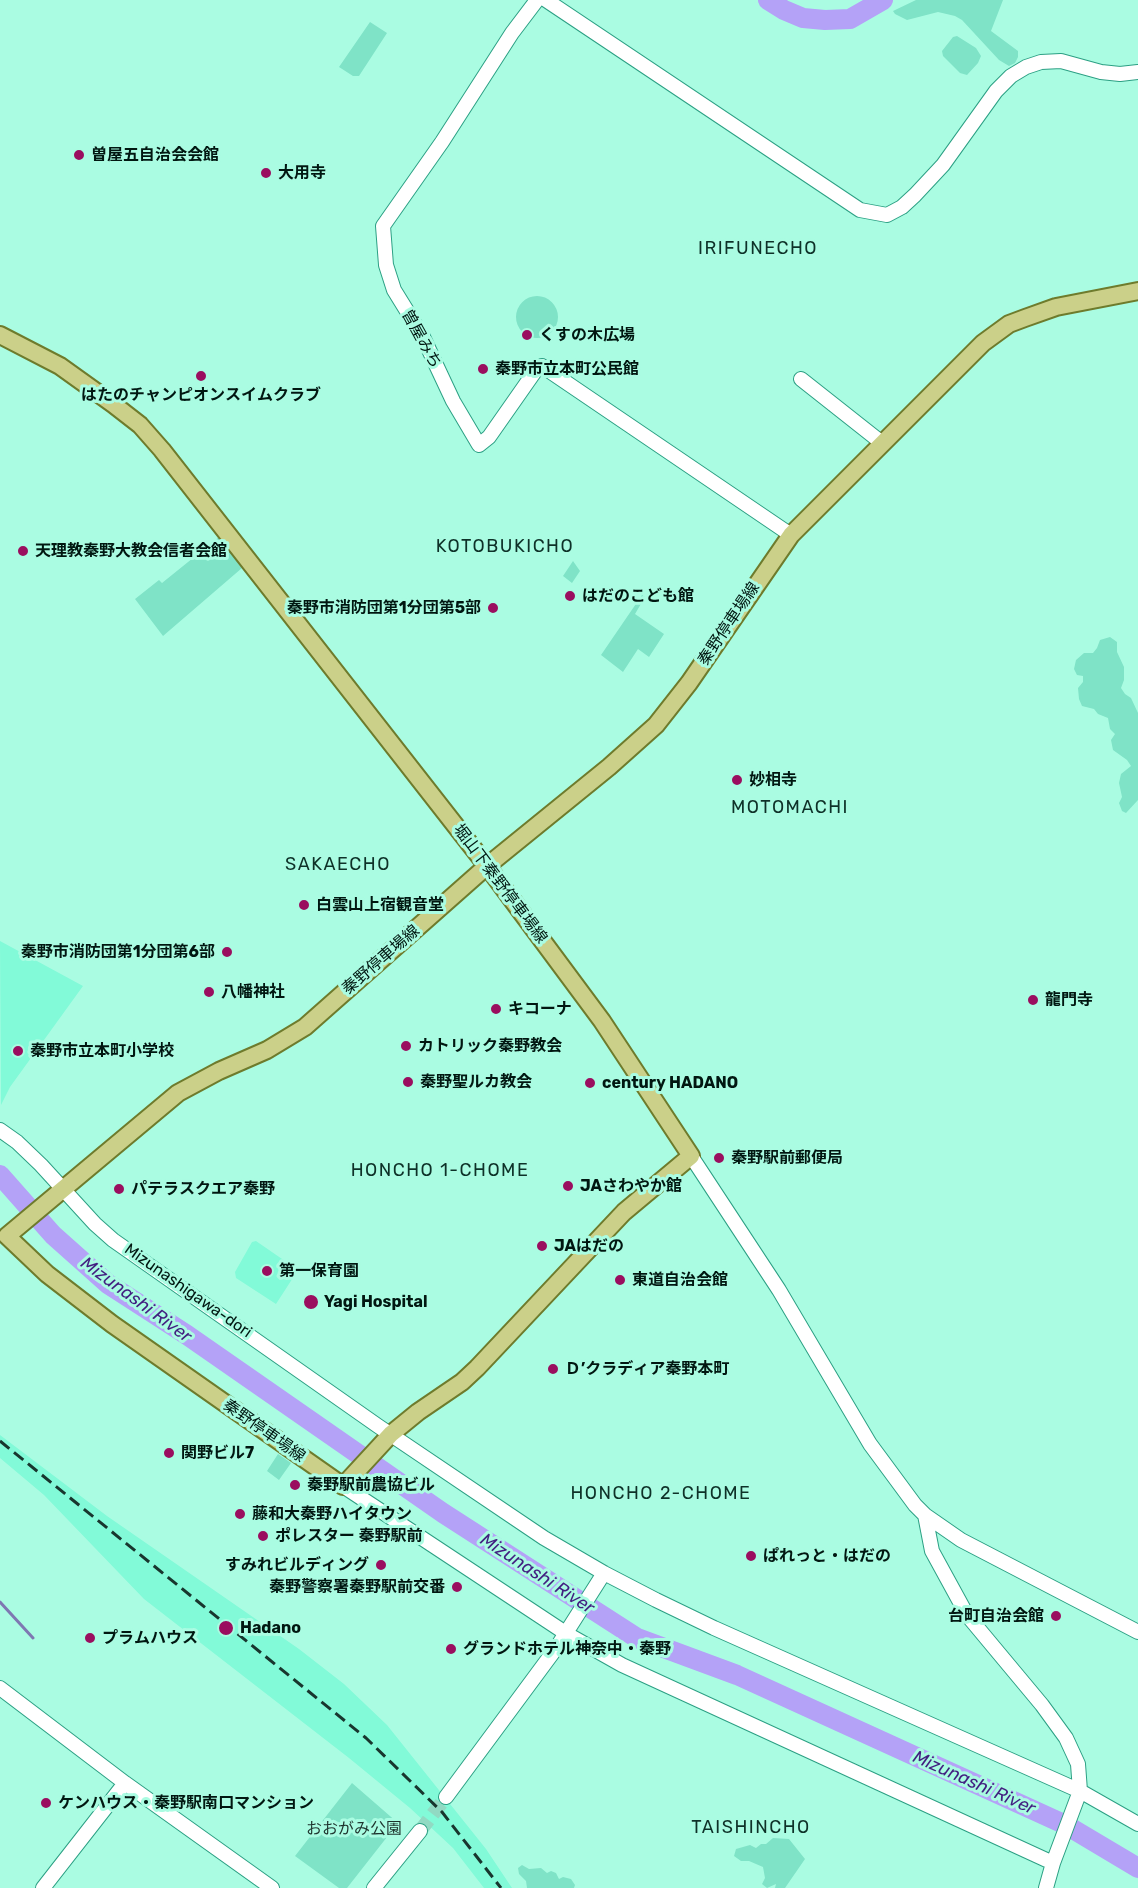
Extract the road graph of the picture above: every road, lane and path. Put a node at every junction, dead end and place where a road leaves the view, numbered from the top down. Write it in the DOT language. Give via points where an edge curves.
graph roads {
  1 [pos="537,0"];
  2 [pos="546,0"];
  3 [pos="1138,72"];
  4 [pos="1138,291"];
  5 [pos="0,335"];
  6 [pos="801,379"];
  7 [pos="882,443"];
  8 [pos="790,535"];
  9 [pos="487,866"];
  10 [pos="0,1130"];
  11 [pos="691,1156"];
  12 [pos="60,1192"];
  13 [pos="6,1236"];
  14 [pos="389,1437"];
  15 [pos="346,1483"];
  16 [pos="925,1515"];
  17 [pos="601,1577"];
  18 [pos="570,1629"];
  19 [pos="1138,1632"];
  20 [pos="0,1688"];
  21 [pos="125,1783"];
  22 [pos="1079,1793"];
  23 [pos="446,1797"];
  24 [pos="1138,1824"];
  25 [pos="420,1831"];
  26 [pos="1054,1861"];
  27 [pos="43,1888"];
  28 [pos="272,1888"];
  29 [pos="374,1888"];
  30 [pos="1046,1888"];
  1 -- 8 [label="street, 曽屋みち" via="383,226 386,265 394,290 479,446 538,367 543,366"];
  2 -- 3 [label="street" via="860,210 887,215 915,195 943,165 996,91 1026,67 1061,62 1101,72"];
  4 -- 7 [label="main road, 秦野停車場線" via="1056,307 1009,324 983,343"];
  5 -- 9 [label="main road, 堀山下秦野停車場線" via="60,366 141,425"];
  6 -- 7 [label="street"];
  7 -- 8 [label="main road, 秦野停車場線"];
  8 -- 9 [label="main road, 秦野停車場線" via="656,725"];
  9 -- 11 [label="main road, 堀山下秦野停車場線" via="602,1021"];
  9 -- 12 [label="main road, 秦野停車場線" via="305,1027 178,1093"];
  10 -- 12 [label="street, Mizunashigawa-dori" via="41,1165"];
  11 -- 14 [label="main road" via="624,1212 462,1382"];
  11 -- 16 [label="street" via="779,1290 870,1444"];
  12 -- 13 [label="main road, 秦野停車場線"];
  12 -- 14 [label="street, Mizunashigawa-dori" via="113,1240"];
  13 -- 15 [label="main road, 秦野停車場線" via="47,1274 112,1324"];
  14 -- 15 [label="main road"];
  14 -- 17 [label="street, Mizunashigawa-dori"];
  15 -- 18 [label="street"];
  16 -- 19 [label="street" via="961,1540"];
  16 -- 22 [label="street" via="932,1551 967,1615 1066,1738 1078,1764"];
  17 -- 18 [label="street"];
  17 -- 22 [label="street, Mizunashigawa-dori"];
  18 -- 23 [label="street"];
  18 -- 26 [label="street" via="650,1679"];
  20 -- 21 [label="street"];
  21 -- 27 [label="street"];
  21 -- 28 [label="street"];
  22 -- 24 [label="street, Mizunashigawa-dori"];
  22 -- 26 [label="street"];
  25 -- 29 [label="street"];
  26 -- 30 [label="street"];
}
